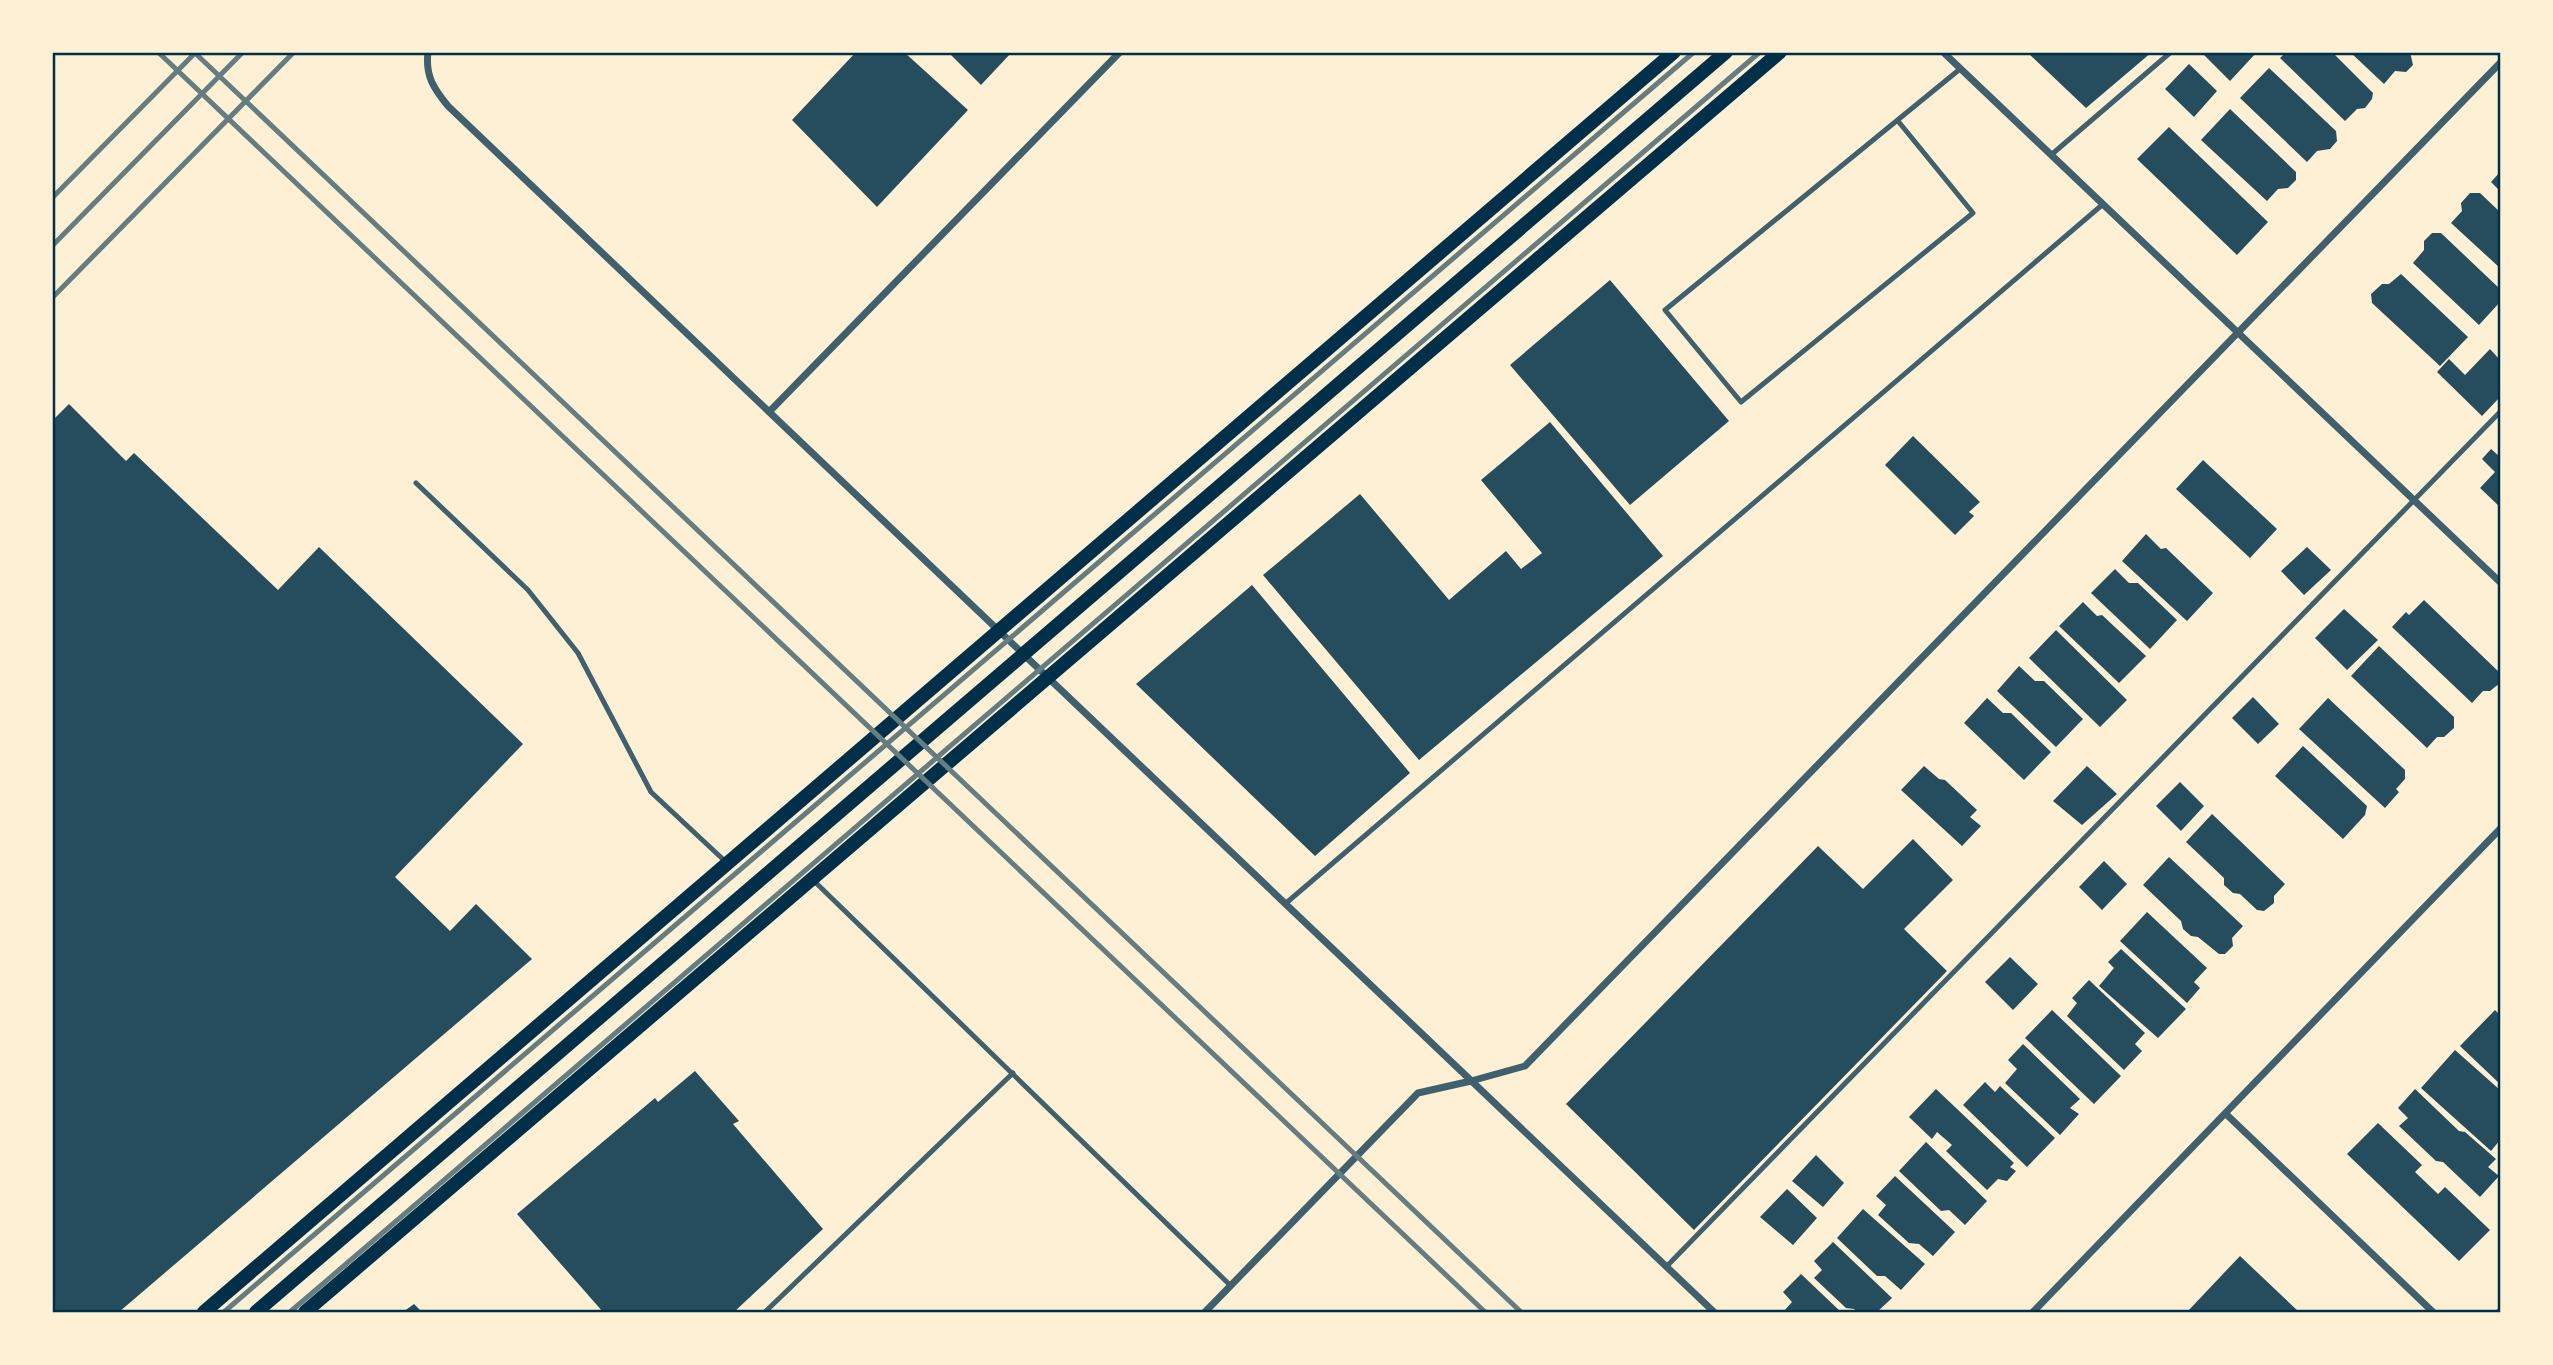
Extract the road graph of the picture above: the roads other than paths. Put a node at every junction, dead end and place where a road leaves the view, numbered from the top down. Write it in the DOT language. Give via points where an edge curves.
graph roads {
  1 [pos="428,52"];
  2 [pos="1120,52"];
  3 [pos="1674,52"];
  4 [pos="1726,52"];
  5 [pos="1780,52"];
  6 [pos="1943,52"];
  7 [pos="2171,52"];
  8 [pos="2501,63"];
  9 [pos="1960,69"];
  10 [pos="1898,121"];
  11 [pos="2051,155"];
  12 [pos="2102,205"];
  13 [pos="2238,333"];
  14 [pos="770,411"];
  15 [pos="2501,412"];
  16 [pos="416,484"];
  17 [pos="2415,501"];
  18 [pos="2501,582"];
  19 [pos="999,629"];
  20 [pos="1024,654"];
  21 [pos="1048,678"];
  22 [pos="2501,830"];
  23 [pos="727,863"];
  24 [pos="811,879"];
  25 [pos="1285,904"];
  26 [pos="1013,1073"];
  27 [pos="1471,1082"];
  28 [pos="2225,1114"];
  29 [pos="1667,1267"];
  30 [pos="1231,1286"];
  31 [pos="204,1312"];
  32 [pos="256,1312"];
  33 [pos="305,1312"];
  34 [pos="765,1312"];
  35 [pos="1205,1312"];
  36 [pos="1714,1312"];
  37 [pos="2033,1312"];
  38 [pos="2433,1312"];
  1 -- 14 [label="street" via="426,66 432,86 448,106"];
  2 -- 14 [label="street"];
  3 -- 19 [label="main road"];
  4 -- 20 [label="main road"];
  5 -- 21 [label="main road"];
  6 -- 9 [label="street"];
  7 -- 11 [label="lane"];
  8 -- 13 [label="street"];
  9 -- 10 [label="lane"];
  9 -- 11 [label="street"];
  10 -- 10 [label="lane" via="1665,310 1741,402 1973,213"];
  11 -- 12 [label="street"];
  12 -- 13 [label="street"];
  12 -- 25 [label="lane"];
  13 -- 17 [label="street"];
  13 -- 27 [label="street" via="1525,1066"];
  14 -- 19 [label="street"];
  15 -- 17 [label="lane"];
  16 -- 23 [label="lane" via="528,590 578,653 651,792"];
  17 -- 18 [label="street"];
  17 -- 29 [label="lane"];
  19 -- 20 [label="street"];
  19 -- 23 [label="main road"];
  20 -- 21 [label="street"];
  20 -- 32 [label="main road"];
  21 -- 24 [label="main road"];
  21 -- 25 [label="street"];
  22 -- 28 [label="street"];
  23 -- 31 [label="main road"];
  24 -- 26 [label="lane"];
  24 -- 33 [label="main road"];
  25 -- 27 [label="street"];
  26 -- 30 [label="lane"];
  26 -- 34 [label="lane"];
  27 -- 29 [label="street"];
  27 -- 30 [label="street" via="1418,1093"];
  28 -- 37 [label="street"];
  28 -- 38 [label="street"];
  29 -- 36 [label="street"];
  30 -- 35 [label="street"];
}
